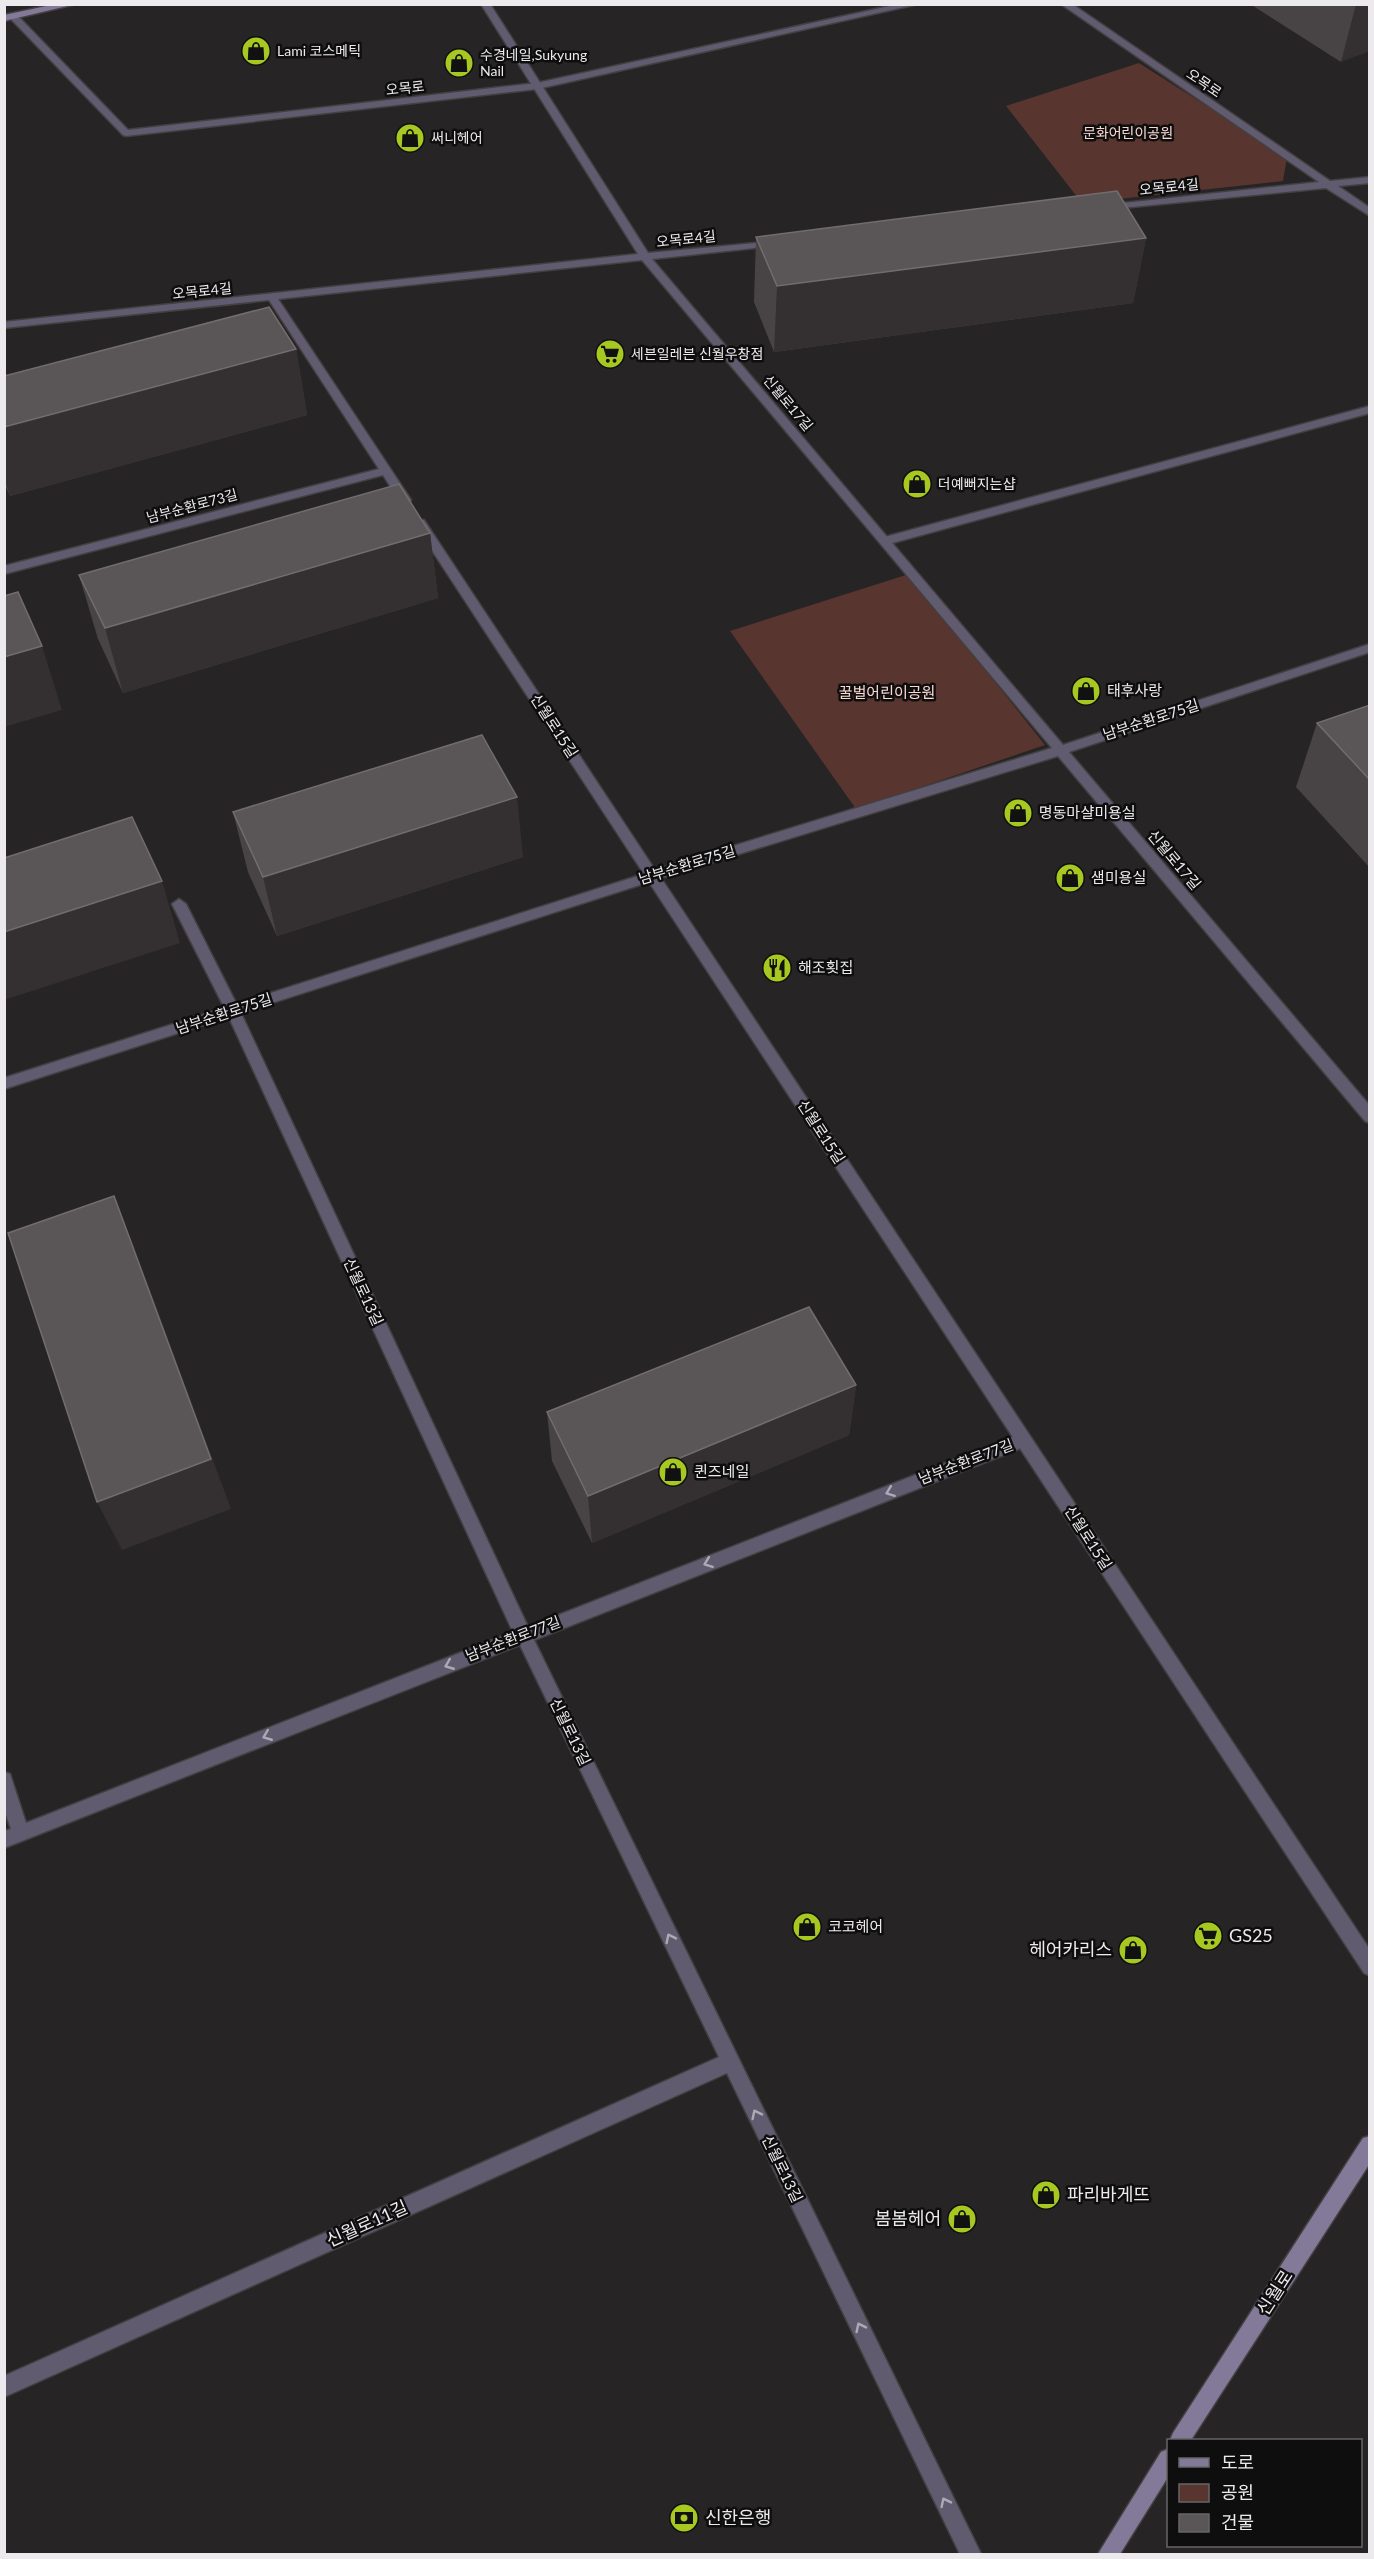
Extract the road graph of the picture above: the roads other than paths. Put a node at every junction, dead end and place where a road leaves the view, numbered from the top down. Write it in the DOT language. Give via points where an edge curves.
graph roads {
  1 [pos="72,4"];
  2 [pos="485,4"];
  3 [pos="914,4"];
  4 [pos="1065,4"];
  5 [pos="9,17"];
  6 [pos="537,86"];
  7 [pos="1370,180"];
  8 [pos="1327,184"];
  9 [pos="1092,209"];
  10 [pos="1370,213"];
  11 [pos="786,242"];
  12 [pos="645,257"];
  13 [pos="272,297"];
  14 [pos="4,325"];
  15 [pos="1370,409"];
  16 [pos="386,471"];
  17 [pos="885,542"];
  18 [pos="4,570"];
  19 [pos="1370,648"];
  20 [pos="1060,750"];
  21 [pos="652,876"];
  22 [pos="179,904"];
  23 [pos="233,1011"];
  24 [pos="4,1084"];
  25 [pos="1370,1117"];
  26 [pos="1023,1440"];
  27 [pos="523,1635"];
  28 [pos="4,1780"];
  29 [pos="21,1833"];
  30 [pos="4,1840"];
  31 [pos="1370,1967"];
  32 [pos="730,2062"];
  33 [pos="1370,2145"];
  34 [pos="4,2387"];
  35 [pos="1181,2439"];
  36 [pos="1167,2461"];
  37 [pos="971,2554"];
  38 [pos="1108,2554"];
  1 -- 5 [label="main road, 오목로"];
  2 -- 6 [label="street, 신월로17길"];
  3 -- 6 [label="street, 오목로"];
  4 -- 8 [label="street, 오목로"];
  5 -- 6 [label="street, 오목로" via="126,133"];
  6 -- 12 [label="street, 신월로17길"];
  7 -- 8 [label="street, 오목로4길"];
  8 -- 9 [label="street, 오목로4길"];
  8 -- 10 [label="street, 오목로"];
  11 -- 12 [label="street, 오목로4길"];
  12 -- 13 [label="street, 오목로4길"];
  12 -- 17 [label="street, 신월로17길"];
  13 -- 14 [label="street, 오목로4길"];
  13 -- 16 [label="street, 신월로15길"];
  15 -- 17 [label="street"];
  16 -- 18 [label="street, 남부순환로73길"];
  16 -- 21 [label="street, 신월로15길"];
  17 -- 20 [label="street, 신월로17길"];
  19 -- 20 [label="street, 남부순환로75길"];
  20 -- 21 [label="street, 남부순환로75길"];
  20 -- 25 [label="street, 신월로17길"];
  21 -- 23 [label="street, 남부순환로75길"];
  21 -- 26 [label="street, 신월로15길"];
  22 -- 23 [label="street, 신월로13길"];
  23 -- 24 [label="street, 남부순환로75길"];
  23 -- 27 [label="street, 신월로13길"];
  26 -- 27 [label="street, 남부순환로77길, one-way"];
  26 -- 31 [label="street, 신월로15길"];
  27 -- 29 [label="street, 남부순환로77길, one-way"];
  32 -- 27 [label="street, 신월로13길, one-way"];
  28 -- 29 [label="street"];
  29 -- 30 [label="street, 남부순환로77길"];
  32 -- 34 [label="street, 신월로11길"];
  37 -- 32 [label="street, 신월로13길, one-way"];
  33 -- 35 [label="main road, 신월로"];
  36 -- 38 [label="main road"];
}
